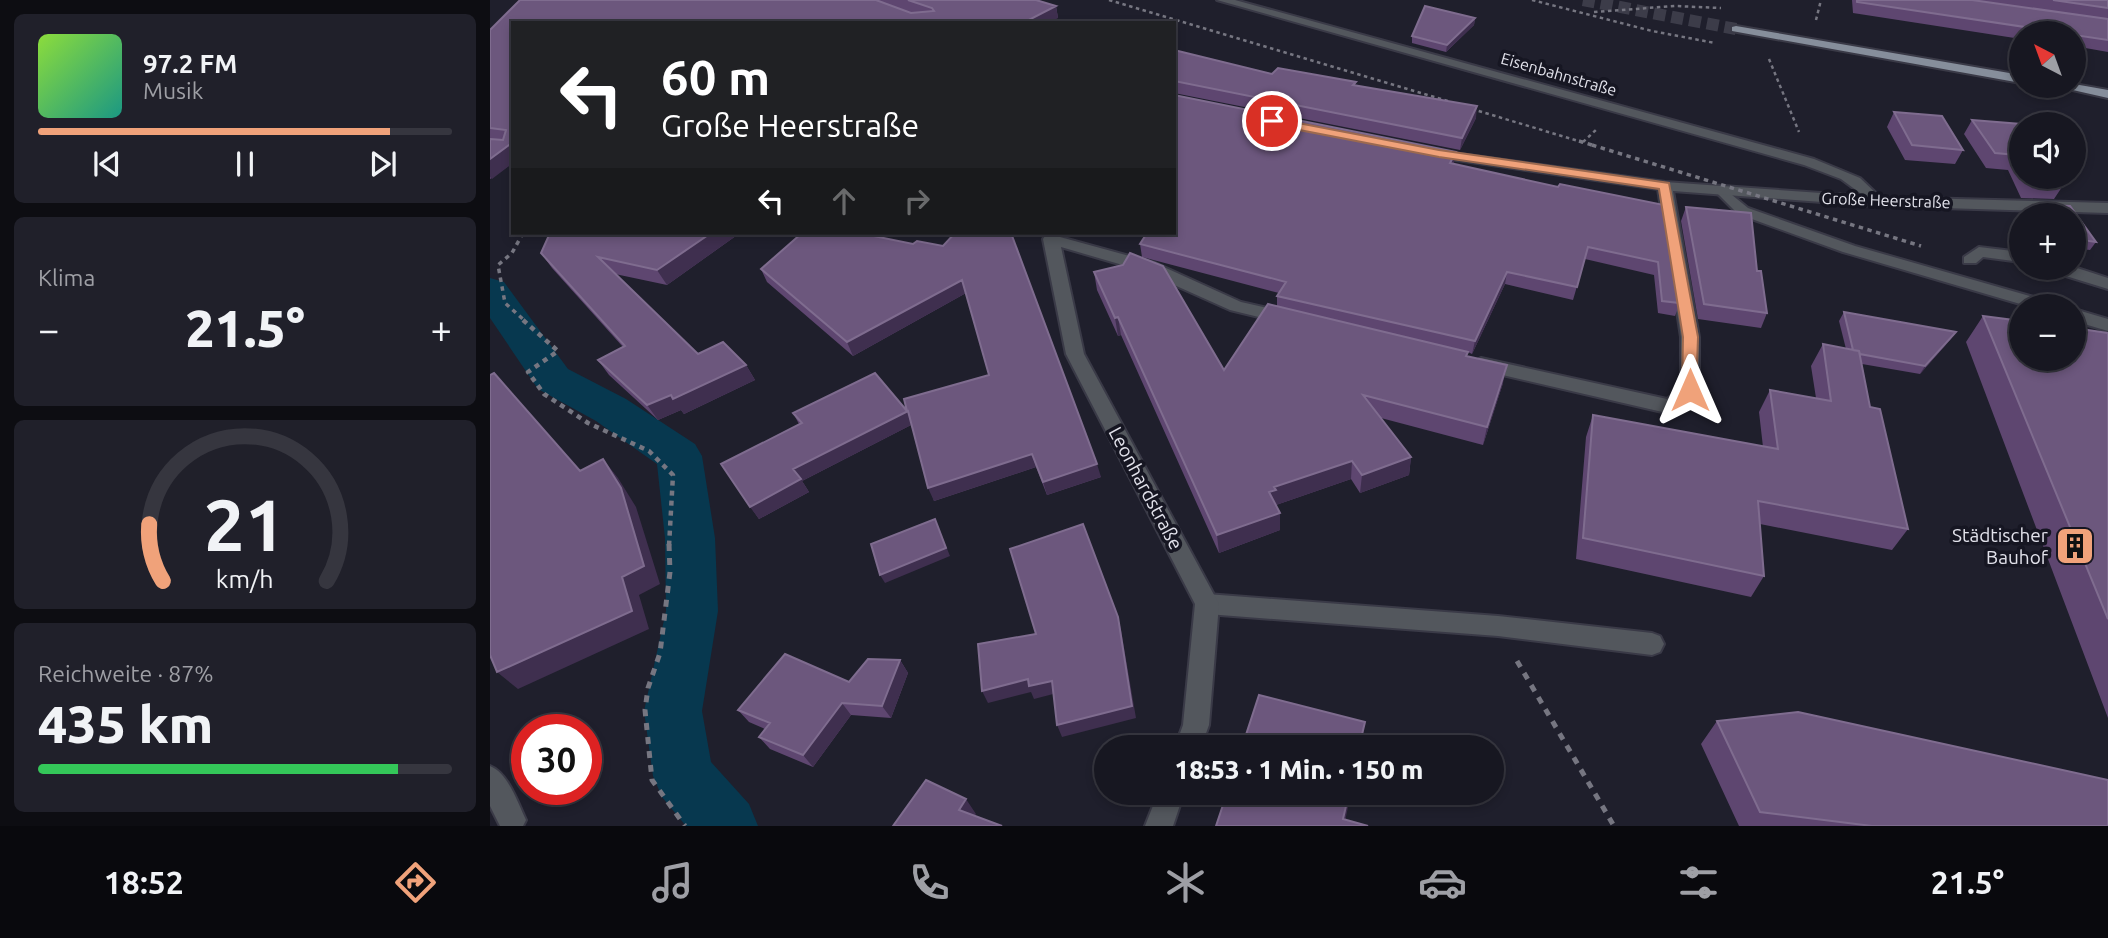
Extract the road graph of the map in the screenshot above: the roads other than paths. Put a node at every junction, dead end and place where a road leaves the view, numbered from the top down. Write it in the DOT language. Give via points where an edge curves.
graph roads {
  1 [pos="1223,0"];
  2 [pos="1736,29"];
  3 [pos="2009,77"];
  4 [pos="2086,90"];
  5 [pos="2108,94"];
  6 [pos="1417,149"];
  7 [pos="1665,186"];
  8 [pos="1721,190"];
  9 [pos="1876,201"];
  10 [pos="2108,208"];
  11 [pos="1053,236"];
  12 [pos="2009,256"];
  13 [pos="1970,260"];
  14 [pos="2086,277"];
  15 [pos="2108,284"];
  16 [pos="2009,296"];
  17 [pos="2086,319"];
  18 [pos="1303,322"];
  19 [pos="2108,325"];
  20 [pos="1464,360"];
  21 [pos="1207,604"];
  22 [pos="1652,644"];
  23 [pos="1192,735"];
  24 [pos="490,779"];
  25 [pos="1167,805"];
  26 [pos="512,820"];
  27 [pos="1159,826"];
  1 -- 9 [label="street, Eisenbahnstraße" via="1809,162 1851,179"];
  2 -- 3 [label="main road"];
  4 -- 5 [label="main road"];
  6 -- 7 [label="street, Große Heerstraße"];
  7 -- 8 [label="street, Große Heerstraße"];
  7 -- 20 [label="street" via="1690,337 1690,390 1671,407"];
  8 -- 9 [label="street, Große Heerstraße"];
  8 -- 16 [label="street" via="1743,211 1778,224"];
  9 -- 10 [label="street, Große Heerstraße"];
  11 -- 18 [label="street" via="1149,267 1236,306"];
  11 -- 21 [label="street, Leonhardstraße" via="1075,354"];
  12 -- 13 [label="street" via="1979,253"];
  14 -- 15 [label="street"];
  17 -- 19 [label="street"];
  21 -- 22 [label="street" via="1497,626"];
  21 -- 23 [label="street"];
  24 -- 26 [label="street"];
  25 -- 27 [label="street"];
}
